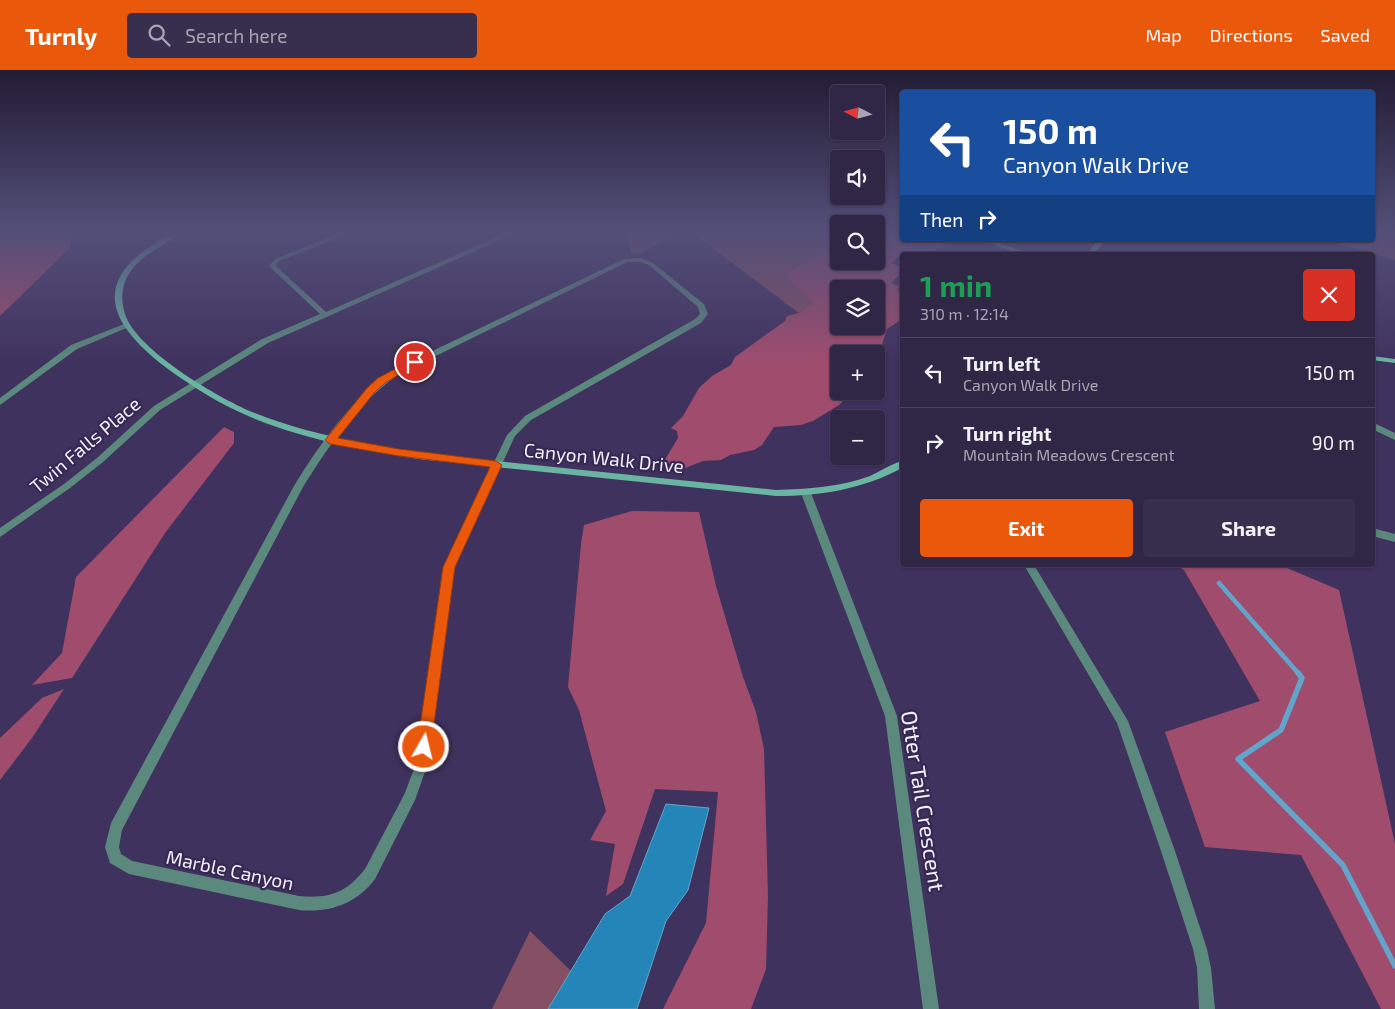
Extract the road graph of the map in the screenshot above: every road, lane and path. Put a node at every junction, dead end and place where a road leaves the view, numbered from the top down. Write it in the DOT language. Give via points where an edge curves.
graph roads {
  1 [pos="125,276"];
  2 [pos="283,276"];
  3 [pos="415,276"];
  4 [pos="593,276"];
  5 [pos="664,276"];
  6 [pos="325,315"];
  7 [pos="126,326"];
  8 [pos="1375,358"];
  9 [pos="1395,361"];
  10 [pos="193,384"];
  11 [pos="0,402"];
  12 [pos="1375,427"];
  13 [pos="1395,437"];
  14 [pos="330,440"];
  15 [pos="496,465"];
  16 [pos="900,465"];
  17 [pos="806,493"];
  18 [pos="0,533"];
  19 [pos="1375,533"];
  20 [pos="1395,538"];
  21 [pos="1029,567"];
  22 [pos="931,1009"];
  23 [pos="1207,1009"];
  1 -- 7 [label="street, Canyon Walk Drive" via="117,299"];
  2 -- 6 [label="street"];
  3 -- 6 [label="street, Twin Falls Place"];
  4 -- 14 [label="street, Marble Canyon" via="382,380 370,390"];
  5 -- 15 [label="street, Marble Canyon" via="704,310 698,321 521,423"];
  6 -- 10 [label="street, Twin Falls Place" via="265,341"];
  7 -- 10 [label="street, Canyon Walk Drive" via="165,364"];
  7 -- 11 [label="street" via="74,347"];
  8 -- 9 [label="street"];
  10 -- 14 [label="street, Canyon Walk Drive" via="267,419"];
  10 -- 18 [label="street, Twin Falls Place" via="150,413 67,486"];
  12 -- 13 [label="street"];
  14 -- 15 [label="street, Canyon Walk Drive" via="399,453"];
  14 -- 15 [label="street, Marble Canyon" via="299,486 116,828 113,854 120,862 316,905 346,898 361,888 416,783 449,567"];
  15 -- 17 [label="street, Canyon Walk Drive" via="758,492"];
  16 -- 17 [label="street, Canyon Walk Drive" via="844,488"];
  17 -- 22 [label="street, Otter Tail Crescent" via="891,716"];
  19 -- 20 [label="street"];
  21 -- 23 [label="street" via="1122,721 1200,949"];
}
